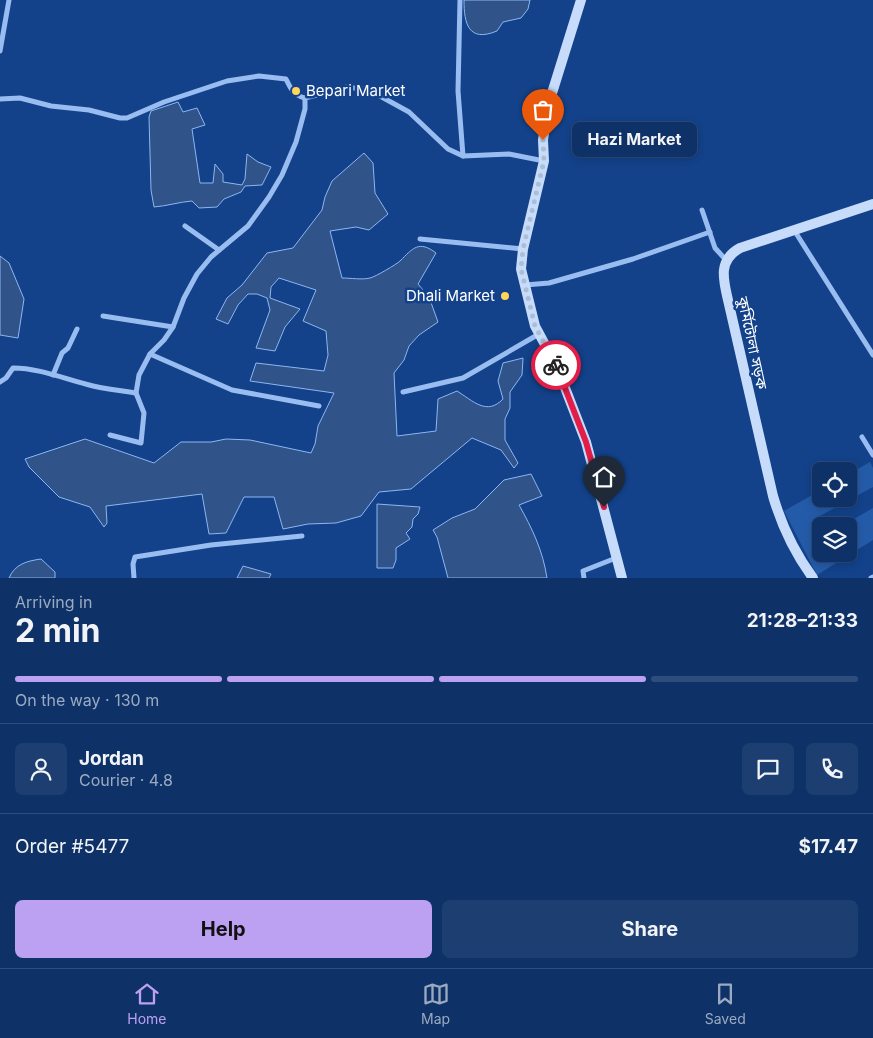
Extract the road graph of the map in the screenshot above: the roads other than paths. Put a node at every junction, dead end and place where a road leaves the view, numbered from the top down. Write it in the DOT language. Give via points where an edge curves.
graph roads {
  1 [pos="9,0"];
  2 [pos="460,0"];
  3 [pos="581,0"];
  4 [pos="0,51"];
  5 [pos="305,98"];
  6 [pos="0,99"];
  7 [pos="463,156"];
  8 [pos="544,161"];
  9 [pos="873,204"];
  10 [pos="702,210"];
  11 [pos="185,226"];
  12 [pos="794,230"];
  13 [pos="710,232"];
  14 [pos="420,239"];
  15 [pos="523,249"];
  16 [pos="219,250"];
  17 [pos="726,260"];
  18 [pos="525,285"];
  19 [pos="103,316"];
  20 [pos="173,327"];
  21 [pos="77,329"];
  22 [pos="539,334"];
  23 [pos="150,354"];
  24 [pos="873,355"];
  25 [pos="52,375"];
  26 [pos="0,382"];
  27 [pos="403,392"];
  28 [pos="136,394"];
  29 [pos="319,406"];
  30 [pos="110,435"];
  31 [pos="862,437"];
  32 [pos="873,455"];
  33 [pos="302,536"];
  34 [pos="617,558"];
  35 [pos="134,578"];
  36 [pos="584,578"];
  37 [pos="622,578"];
  38 [pos="813,578"];
  1 -- 4 [label="street"];
  2 -- 7 [label="street" via="458,91"];
  3 -- 8 [label="street" via="548,106 543,140"];
  5 -- 6 [label="street" via="296,96 286,79 259,76 219,84 127,118 20,98"];
  5 -- 7 [label="street" via="347,87 369,90 409,112 448,149"];
  5 -- 16 [label="street" via="296,142 269,198 248,226"];
  7 -- 8 [label="street" via="509,154"];
  8 -- 15 [label="street"];
  9 -- 12 [label="street"];
  10 -- 13 [label="street"];
  11 -- 16 [label="street"];
  12 -- 17 [label="street" via="740,248"];
  12 -- 24 [label="street"];
  13 -- 17 [label="street" via="715,248"];
  13 -- 18 [label="street" via="634,259 549,283"];
  14 -- 15 [label="street"];
  15 -- 18 [label="street" via="521,269"];
  16 -- 20 [label="street" via="197,274"];
  17 -- 38 [label="street, কুর্মিটোলা সড়ক" via="724,284 772,496 790,544"];
  18 -- 22 [label="street"];
  19 -- 20 [label="street"];
  20 -- 23 [label="street"];
  21 -- 25 [label="street"];
  22 -- 27 [label="street" via="463,378"];
  22 -- 34 [label="street" via="557,367 586,442"];
  23 -- 28 [label="street" via="139,375"];
  23 -- 29 [label="street" via="232,390"];
  25 -- 26 [label="street" via="13,368"];
  25 -- 28 [label="street"];
  28 -- 30 [label="street" via="144,413 141,443"];
  31 -- 32 [label="street"];
  33 -- 35 [label="street" via="135,557"];
  34 -- 36 [label="street" via="583,571"];
  34 -- 37 [label="street"];
}
